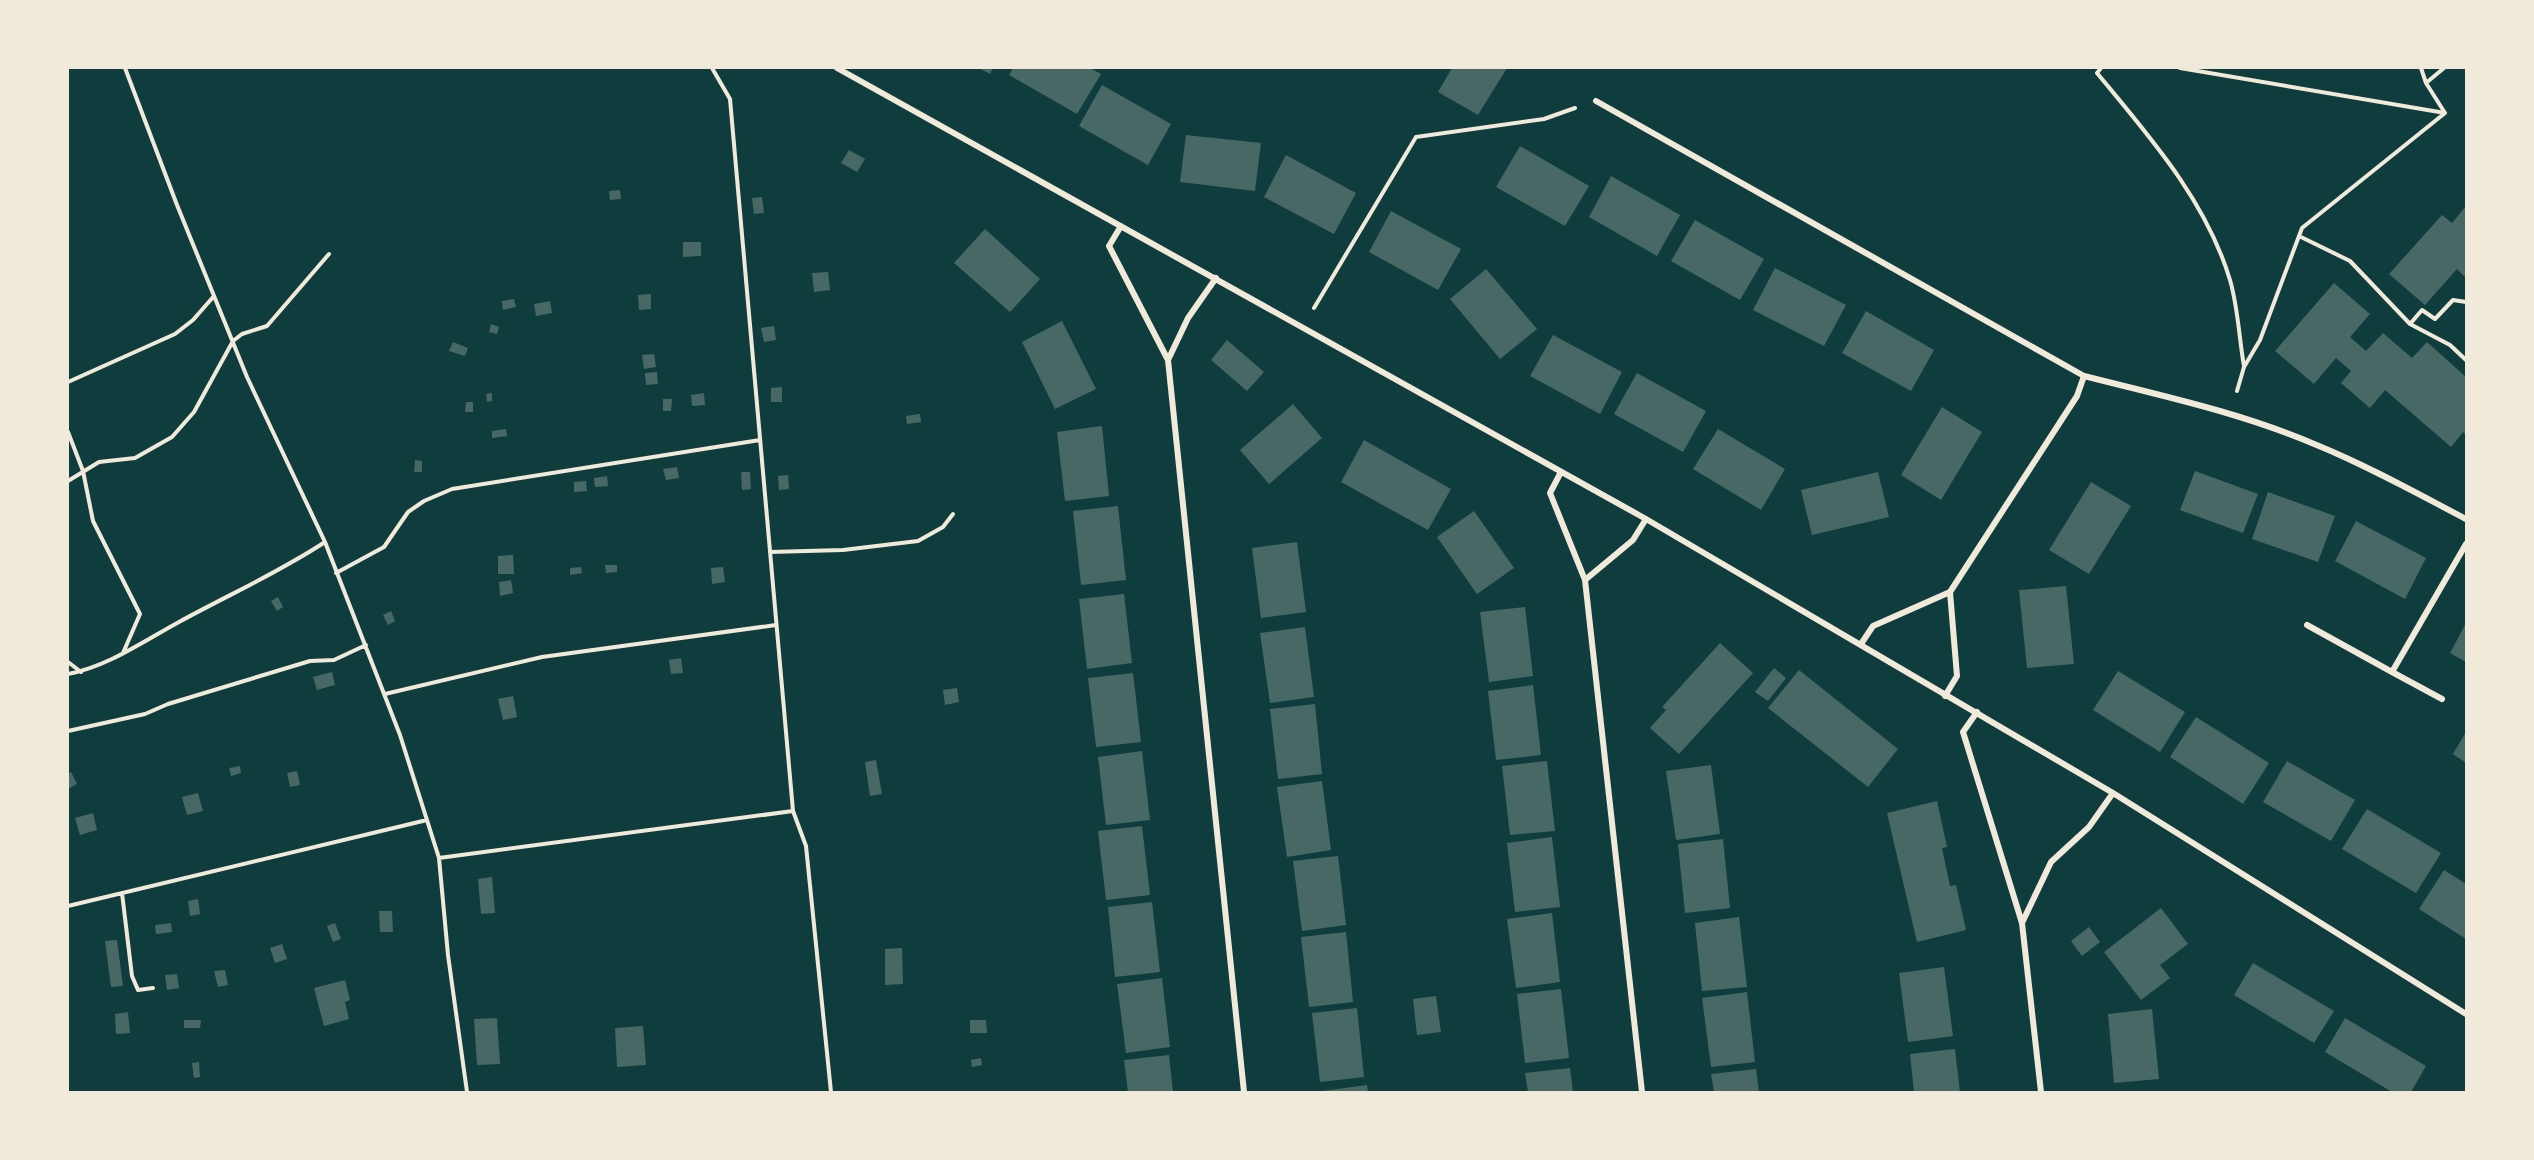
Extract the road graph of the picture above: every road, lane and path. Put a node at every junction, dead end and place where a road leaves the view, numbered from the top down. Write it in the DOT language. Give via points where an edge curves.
graph roads {
  1 [pos="125,68"];
  2 [pos="712,68"];
  3 [pos="837,68"];
  4 [pos="2101,68"];
  5 [pos="2180,68"];
  6 [pos="2421,68"];
  7 [pos="2444,68"];
  8 [pos="2426,83"];
  9 [pos="1596,101"];
  10 [pos="2445,113"];
  11 [pos="1121,226"];
  12 [pos="2300,236"];
  13 [pos="329,254"];
  14 [pos="1216,278"];
  15 [pos="214,296"];
  16 [pos="2466,302"];
  17 [pos="2410,324"];
  18 [pos="1303,327"];
  19 [pos="233,341"];
  20 [pos="1168,360"];
  21 [pos="2466,360"];
  22 [pos="2244,367"];
  23 [pos="2084,376"];
  24 [pos="68,382"];
  25 [pos="2231,413"];
  26 [pos="68,432"];
  27 [pos="760,440"];
  28 [pos="83,471"];
  29 [pos="1561,472"];
  30 [pos="68,481"];
  31 [pos="953,514"];
  32 [pos="1646,519"];
  33 [pos="2466,519"];
  34 [pos="325,542"];
  35 [pos="2466,544"];
  36 [pos="770,552"];
  37 [pos="336,573"];
  38 [pos="1584,580"];
  39 [pos="1950,592"];
  40 [pos="776,625"];
  41 [pos="2307,625"];
  42 [pos="1861,644"];
  43 [pos="366,645"];
  44 [pos="123,654"];
  45 [pos="68,662"];
  46 [pos="81,672"];
  47 [pos="2392,672"];
  48 [pos="68,674"];
  49 [pos="385,694"];
  50 [pos="1945,696"];
  51 [pos="2442,699"];
  52 [pos="1977,712"];
  53 [pos="68,731"];
  54 [pos="2113,793"];
  55 [pos="793,811"];
  56 [pos="427,820"];
  57 [pos="440,858"];
  58 [pos="122,893"];
  59 [pos="68,906"];
  60 [pos="2022,923"];
  61 [pos="153,988"];
  62 [pos="2466,1014"];
  63 [pos="467,1092"];
  64 [pos="831,1092"];
  65 [pos="1244,1092"];
  66 [pos="1642,1092"];
  67 [pos="2041,1092"];
  1 -- 15 [label="path"];
  2 -- 27 [label="path" via="730,99"];
  3 -- 11 [label="street"];
  4 -- 22 [label="path" via="2097,74 2188,188 2210,231 2230,280"];
  5 -- 10 [label="path"];
  6 -- 8 [label="path"];
  7 -- 8 [label="path"];
  8 -- 10 [label="path"];
  9 -- 18 [label="path" via="1544,119 1416,137"];
  9 -- 23 [label="street"];
  10 -- 12 [label="path" via="2302,228"];
  11 -- 14 [label="street"];
  11 -- 20 [label="street" via="1109,246"];
  12 -- 17 [label="path" via="2350,261"];
  12 -- 22 [label="path" via="2259,340"];
  13 -- 19 [label="path" via="267,326"];
  14 -- 18 [label="street"];
  14 -- 20 [label="street" via="1188,318"];
  15 -- 19 [label="path"];
  15 -- 24 [label="path" via="175,334"];
  16 -- 17 [label="path" via="2453,300 2435,319 2422,310"];
  17 -- 21 [label="path" via="2450,345"];
  18 -- 29 [label="street"];
  19 -- 28 [label="path" via="194,412 172,437 135,458 99,462"];
  19 -- 34 [label="path"];
  20 -- 65 [label="street"];
  22 -- 25 [label="path"];
  23 -- 25 [label="street"];
  23 -- 39 [label="street" via="2077,396"];
  25 -- 33 [label="street" via="2321,446"];
  26 -- 28 [label="path"];
  27 -- 36 [label="path"];
  27 -- 37 [label="path" via="453,489 408,512 384,547"];
  28 -- 30 [label="path"];
  28 -- 44 [label="path" via="93,521 140,614"];
  29 -- 32 [label="street"];
  29 -- 38 [label="street" via="1550,493"];
  31 -- 36 [label="path" via="943,527 918,541 843,550"];
  32 -- 38 [label="street" via="1634,540"];
  32 -- 42 [label="street"];
  34 -- 37 [label="path"];
  34 -- 44 [label="path"];
  35 -- 47 [label="street"];
  36 -- 40 [label="path"];
  37 -- 43 [label="path"];
  38 -- 66 [label="street"];
  39 -- 42 [label="street" via="1873,626"];
  39 -- 50 [label="street" via="1957,676"];
  40 -- 49 [label="path" via="542,657"];
  40 -- 55 [label="path"];
  41 -- 47 [label="street"];
  42 -- 50 [label="street"];
  43 -- 49 [label="path"];
  43 -- 53 [label="path" via="334,660 310,661 145,714"];
  44 -- 46 [label="path"];
  45 -- 46 [label="path"];
  46 -- 48 [label="path"];
  47 -- 51 [label="street"];
  49 -- 56 [label="path"];
  50 -- 52 [label="street"];
  52 -- 54 [label="street"];
  52 -- 60 [label="street" via="1963,732"];
  54 -- 60 [label="street" via="2089,827 2050,862"];
  54 -- 62 [label="street"];
  55 -- 57 [label="path"];
  55 -- 64 [label="path" via="806,846"];
  56 -- 57 [label="path"];
  56 -- 58 [label="path"];
  57 -- 63 [label="path" via="448,955"];
  58 -- 59 [label="path"];
  58 -- 61 [label="path" via="132,976 138,990"];
  60 -- 67 [label="street"];
}
